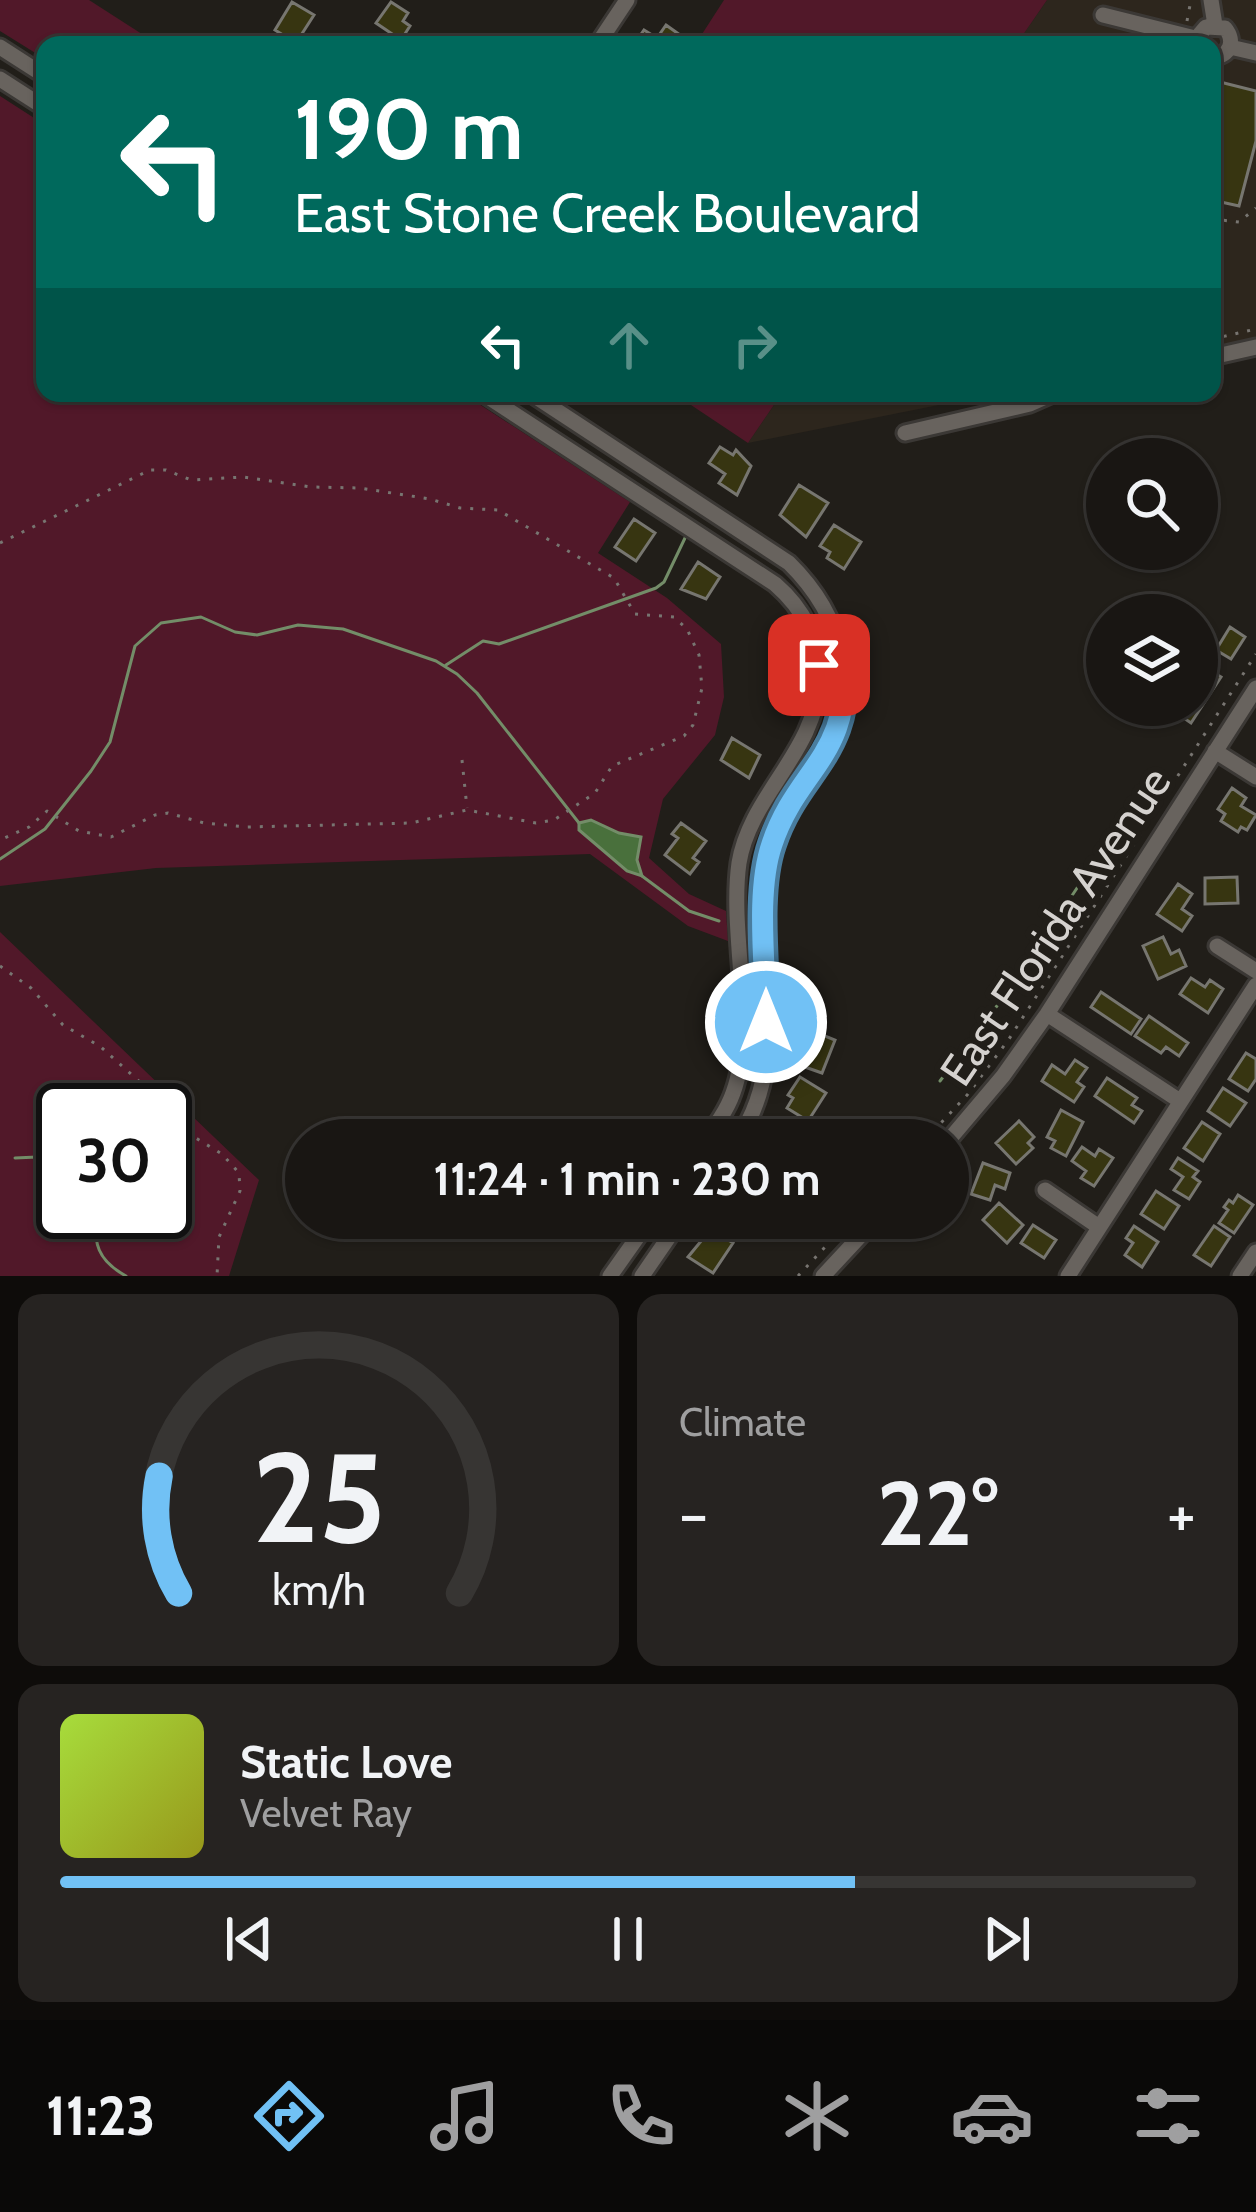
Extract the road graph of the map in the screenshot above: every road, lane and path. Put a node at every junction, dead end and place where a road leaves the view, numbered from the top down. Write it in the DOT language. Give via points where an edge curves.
graph roads {
  1 [pos="1191,0"];
  2 [pos="1211,0"];
  3 [pos="625,1"];
  4 [pos="1103,15"];
  5 [pos="1187,21"];
  6 [pos="1215,25"];
  7 [pos="603,36"];
  8 [pos="1178,36"];
  9 [pos="1202,36"];
  10 [pos="0,46"];
  11 [pos="1230,46"];
  12 [pos="1256,53"];
  13 [pos="1221,55"];
  14 [pos="36,70"];
  15 [pos="0,79"];
  16 [pos="36,102"];
  17 [pos="1256,208"];
  18 [pos="1221,220"];
  19 [pos="1256,329"];
  20 [pos="1221,337"];
  21 [pos="1256,346"];
  22 [pos="1221,355"];
  23 [pos="496,402"];
  24 [pos="544,402"];
  25 [pos="1035,402"];
  26 [pos="905,433"];
  27 [pos="722,518"];
  28 [pos="708,540"];
  29 [pos="0,543"];
  30 [pos="862,654"];
  31 [pos="1256,654"];
  32 [pos="843,656"];
  33 [pos="818,659"];
  34 [pos="1256,688"];
  35 [pos="1215,751"];
  36 [pos="462,760"];
  37 [pos="1256,777"];
  38 [pos="763,806"];
  39 [pos="467,810"];
  40 [pos="784,818"];
  41 [pos="803,829"];
  42 [pos="0,840"];
  43 [pos="1217,946"];
  44 [pos="0,966"];
  45 [pos="1256,971"];
  46 [pos="1256,985"];
  47 [pos="1047,1014"];
  48 [pos="732,1018"];
  49 [pos="766,1022"];
  50 [pos="1180,1101"];
  51 [pos="720,1119"];
  52 [pos="748,1119"];
  53 [pos="945,1119"];
  54 [pos="967,1119"];
  55 [pos="1045,1190"];
  56 [pos="1099,1227"];
  57 [pos="636,1239"];
  58 [pos="668,1239"];
  59 [pos="833,1239"];
  60 [pos="857,1239"];
  61 [pos="1256,1252"];
  62 [pos="218,1276"];
  63 [pos="610,1276"];
  64 [pos="642,1276"];
  65 [pos="798,1276"];
  66 [pos="823,1276"];
  67 [pos="1068,1276"];
  68 [pos="1240,1276"];
  1 -- 5 [label="path"];
  2 -- 6 [label="street"];
  3 -- 7 [label="street"];
  4 -- 8 [label="street"];
  6 -- 9 [label="street"];
  6 -- 11 [label="street" via="1228,32"];
  10 -- 14 [label="street"];
  11 -- 12 [label="street"];
  11 -- 13 [label="street"];
  15 -- 16 [label="street"];
  17 -- 18 [label="path" via="1239,222"];
  19 -- 20 [label="path"];
  21 -- 22 [label="street"];
  23 -- 28 [label="street"];
  24 -- 27 [label="street"];
  25 -- 26 [label="street"];
  27 -- 28 [label="street"];
  27 -- 32 [label="street" via="807,580"];
  28 -- 33 [label="street" via="786,594 807,623"];
  29 -- 39 [label="path" via="126,479 166,470 190,480 360,488 498,510 614,578 640,617 668,614 687,629 699,656 699,711 684,736 612,766 595,793 561,817 536,823"];
  30 -- 32 [label="street"];
  31 -- 53 [label="path" via="1009,1039"];
  32 -- 33 [label="street"];
  32 -- 40 [label="street" via="834,738"];
  33 -- 38 [label="street" via="811,725"];
  34 -- 35 [label="street, East Florida Avenue"];
  35 -- 37 [label="street"];
  35 -- 47 [label="street, East Florida Avenue"];
  36 -- 39 [label="path"];
  38 -- 40 [label="street"];
  38 -- 48 [label="street" via="740,863"];
  39 -- 42 [label="path" via="411,823 328,826 224,826 155,815 111,837 43,812"];
  40 -- 41 [label="street"];
  40 -- 49 [label="street" via="765,877"];
  43 -- 45 [label="street"];
  44 -- 62 [label="path" via="238,1173 240,1192 219,1237"];
  46 -- 50 [label="street"];
  47 -- 50 [label="street"];
  47 -- 54 [label="street, East Florida Avenue"];
  48 -- 49 [label="street"];
  48 -- 51 [label="street" via="737,1081"];
  49 -- 52 [label="street" via="760,1096"];
  50 -- 56 [label="street"];
  55 -- 56 [label="street"];
  56 -- 67 [label="street"];
  57 -- 63 [label="street"];
  58 -- 64 [label="street"];
  59 -- 65 [label="path"];
  60 -- 66 [label="street"];
  61 -- 68 [label="street"];
}
